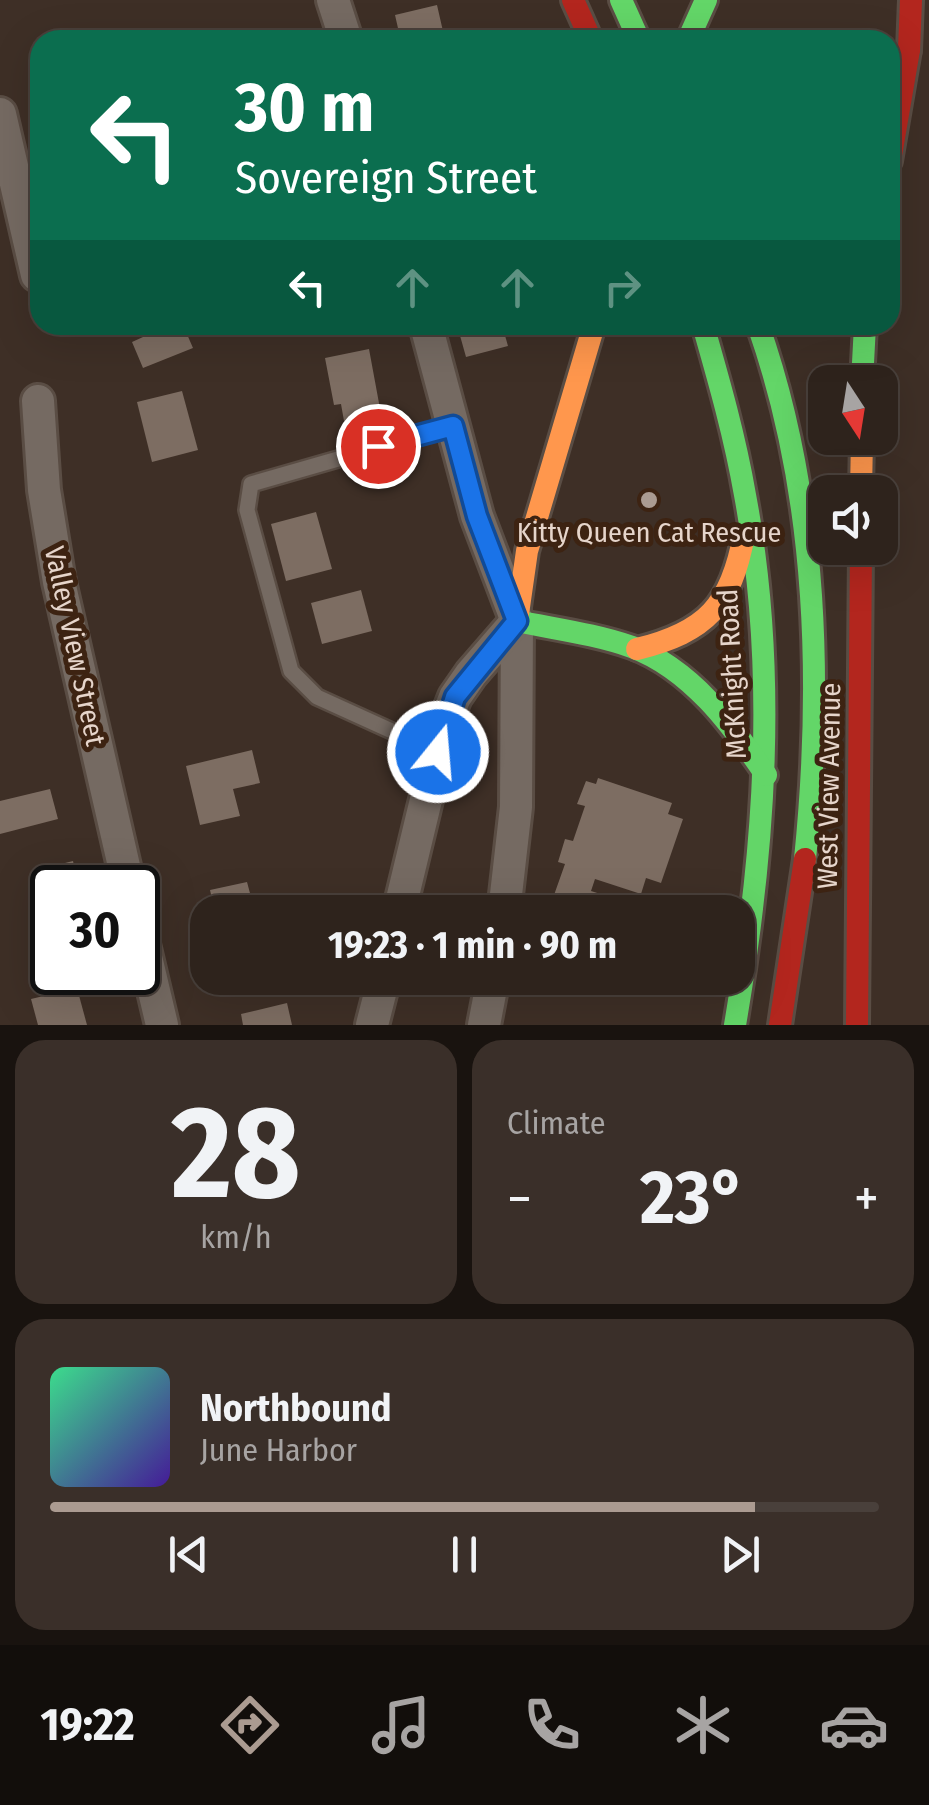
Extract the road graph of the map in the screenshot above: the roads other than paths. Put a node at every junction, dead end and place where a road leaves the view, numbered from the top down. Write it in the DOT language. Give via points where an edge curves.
graph roads {
  1 [pos="333,0"];
  2 [pos="572,0"];
  3 [pos="621,0"];
  4 [pos="706,0"];
  5 [pos="911,0"];
  6 [pos="887,9"];
  7 [pos="343,30"];
  8 [pos="586,30"];
  9 [pos="634,30"];
  10 [pos="692,30"];
  11 [pos="898,30"];
  12 [pos="900,33"];
  13 [pos="909,50"];
  14 [pos="900,64"];
  15 [pos="900,103"];
  16 [pos="0,114"];
  17 [pos="30,245"];
  18 [pos="429,335"];
  19 [pos="591,335"];
  20 [pos="706,335"];
  21 [pos="761,335"];
  22 [pos="780,335"];
  23 [pos="864,335"];
  24 [pos="863,365"];
  25 [pos="38,402"];
  26 [pos="788,422"];
  27 [pos="453,426"];
  28 [pos="747,504"];
  29 [pos="861,565"];
  30 [pos="517,621"];
  31 [pos="637,648"];
  32 [pos="438,752"];
  33 [pos="766,776"];
  34 [pos="124,865"];
  35 [pos="404,895"];
  36 [pos="506,895"];
  37 [pos="155,995"];
  38 [pos="380,995"];
  39 [pos="490,995"];
  40 [pos="162,1025"];
  41 [pos="372,1025"];
  42 [pos="484,1025"];
  43 [pos="734,1025"];
  44 [pos="780,1025"];
  45 [pos="857,1025"];
  1 -- 7 [label="street"];
  2 -- 8 [label="main road"];
  3 -- 9 [label="main road"];
  4 -- 10 [label="main road"];
  5 -- 13 [label="main road"];
  6 -- 11 [label="main road"];
  12 -- 13 [label="main road"];
  13 -- 14 [label="main road"];
  13 -- 15 [label="main road"];
  16 -- 17 [label="street"];
  18 -- 27 [label="street"];
  19 -- 30 [label="main road" via="527,551"];
  20 -- 28 [label="main road, McKnight Road"];
  21 -- 26 [label="main road"];
  22 -- 26 [label="main road"];
  23 -- 24 [label="main road"];
  25 -- 34 [label="street, Valley View Street" via="59,582"];
  26 -- 44 [label="main road" via="808,564 812,706 806,852"];
  27 -- 30 [label="street" via="477,516"];
  27 -- 32 [label="lane" via="251,484 248,510 291,672 317,698"];
  28 -- 31 [label="main road" via="736,576 714,614 680,638"];
  28 -- 33 [label="main road, McKnight Road" via="764,640"];
  29 -- 45 [label="main road, West View Avenue"];
  30 -- 31 [label="main road"];
  30 -- 32 [label="street" via="455,697"];
  30 -- 36 [label="street" via="516,807"];
  31 -- 33 [label="main road" via="710,702"];
  32 -- 35 [label="street"];
  33 -- 43 [label="main road, McKnight Road" via="753,920"];
  37 -- 40 [label="street"];
  38 -- 41 [label="street"];
  39 -- 42 [label="street"];
}
